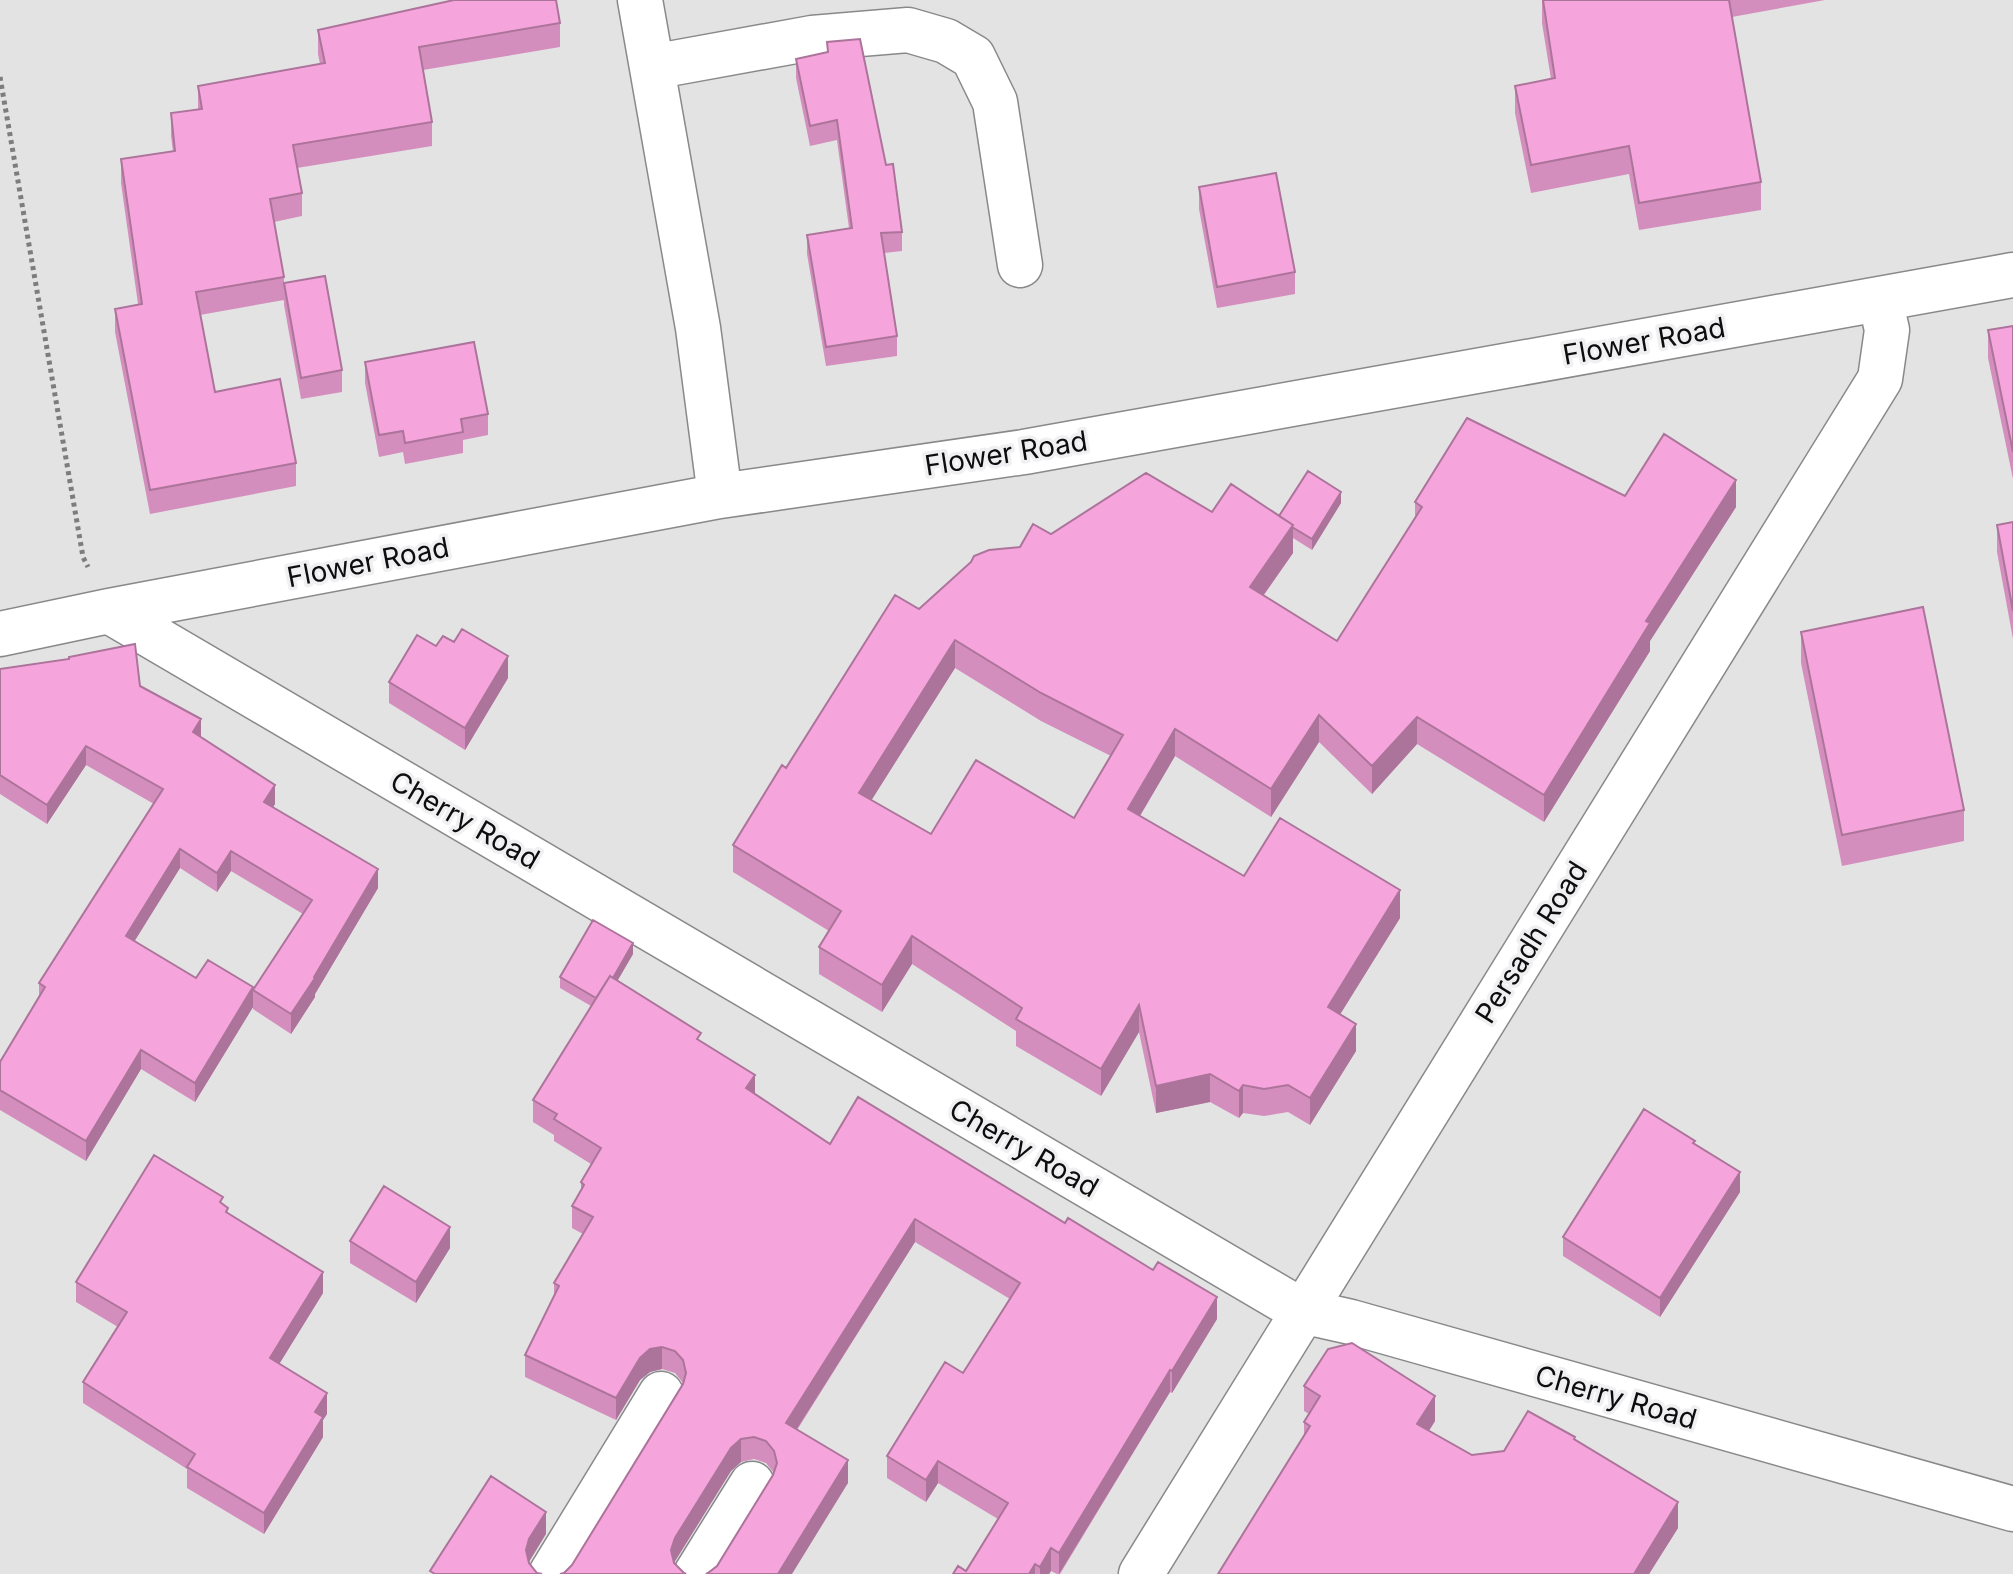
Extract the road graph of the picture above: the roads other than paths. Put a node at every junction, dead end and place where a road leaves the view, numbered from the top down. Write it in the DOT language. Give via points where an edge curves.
graph roads {
  1 [pos="640,0"];
  2 [pos="652,67"];
  3 [pos="1020,265"];
  4 [pos="2013,275"];
  5 [pos="1880,299"];
  6 [pos="720,496"];
  7 [pos="109,611"];
  8 [pos="0,634"];
  9 [pos="1302,1311"];
  10 [pos="661,1394"];
  11 [pos="752,1484"];
  12 [pos="2013,1509"];
  13 [pos="551,1574"];
  14 [pos="696,1574"];
  15 [pos="1141,1574"];
  1 -- 2 [label="street"];
  2 -- 3 [label="street" via="812,38 908,30 946,41 973,57 995,102"];
  2 -- 6 [label="street" via="698,328"];
  4 -- 5 [label="street, Flower Road"];
  5 -- 6 [label="street, Flower Road" via="1024,452"];
  5 -- 9 [label="street, Persadh Road" via="1887,330 1880,379"];
  6 -- 7 [label="street, Flower Road"];
  7 -- 8 [label="street, Flower Road"];
  7 -- 9 [label="street, Cherry Road"];
  9 -- 12 [label="street, Cherry Road"];
  9 -- 15 [label="street, Persadh Road"];
  10 -- 13 [label="street"];
  11 -- 14 [label="street"];
}
